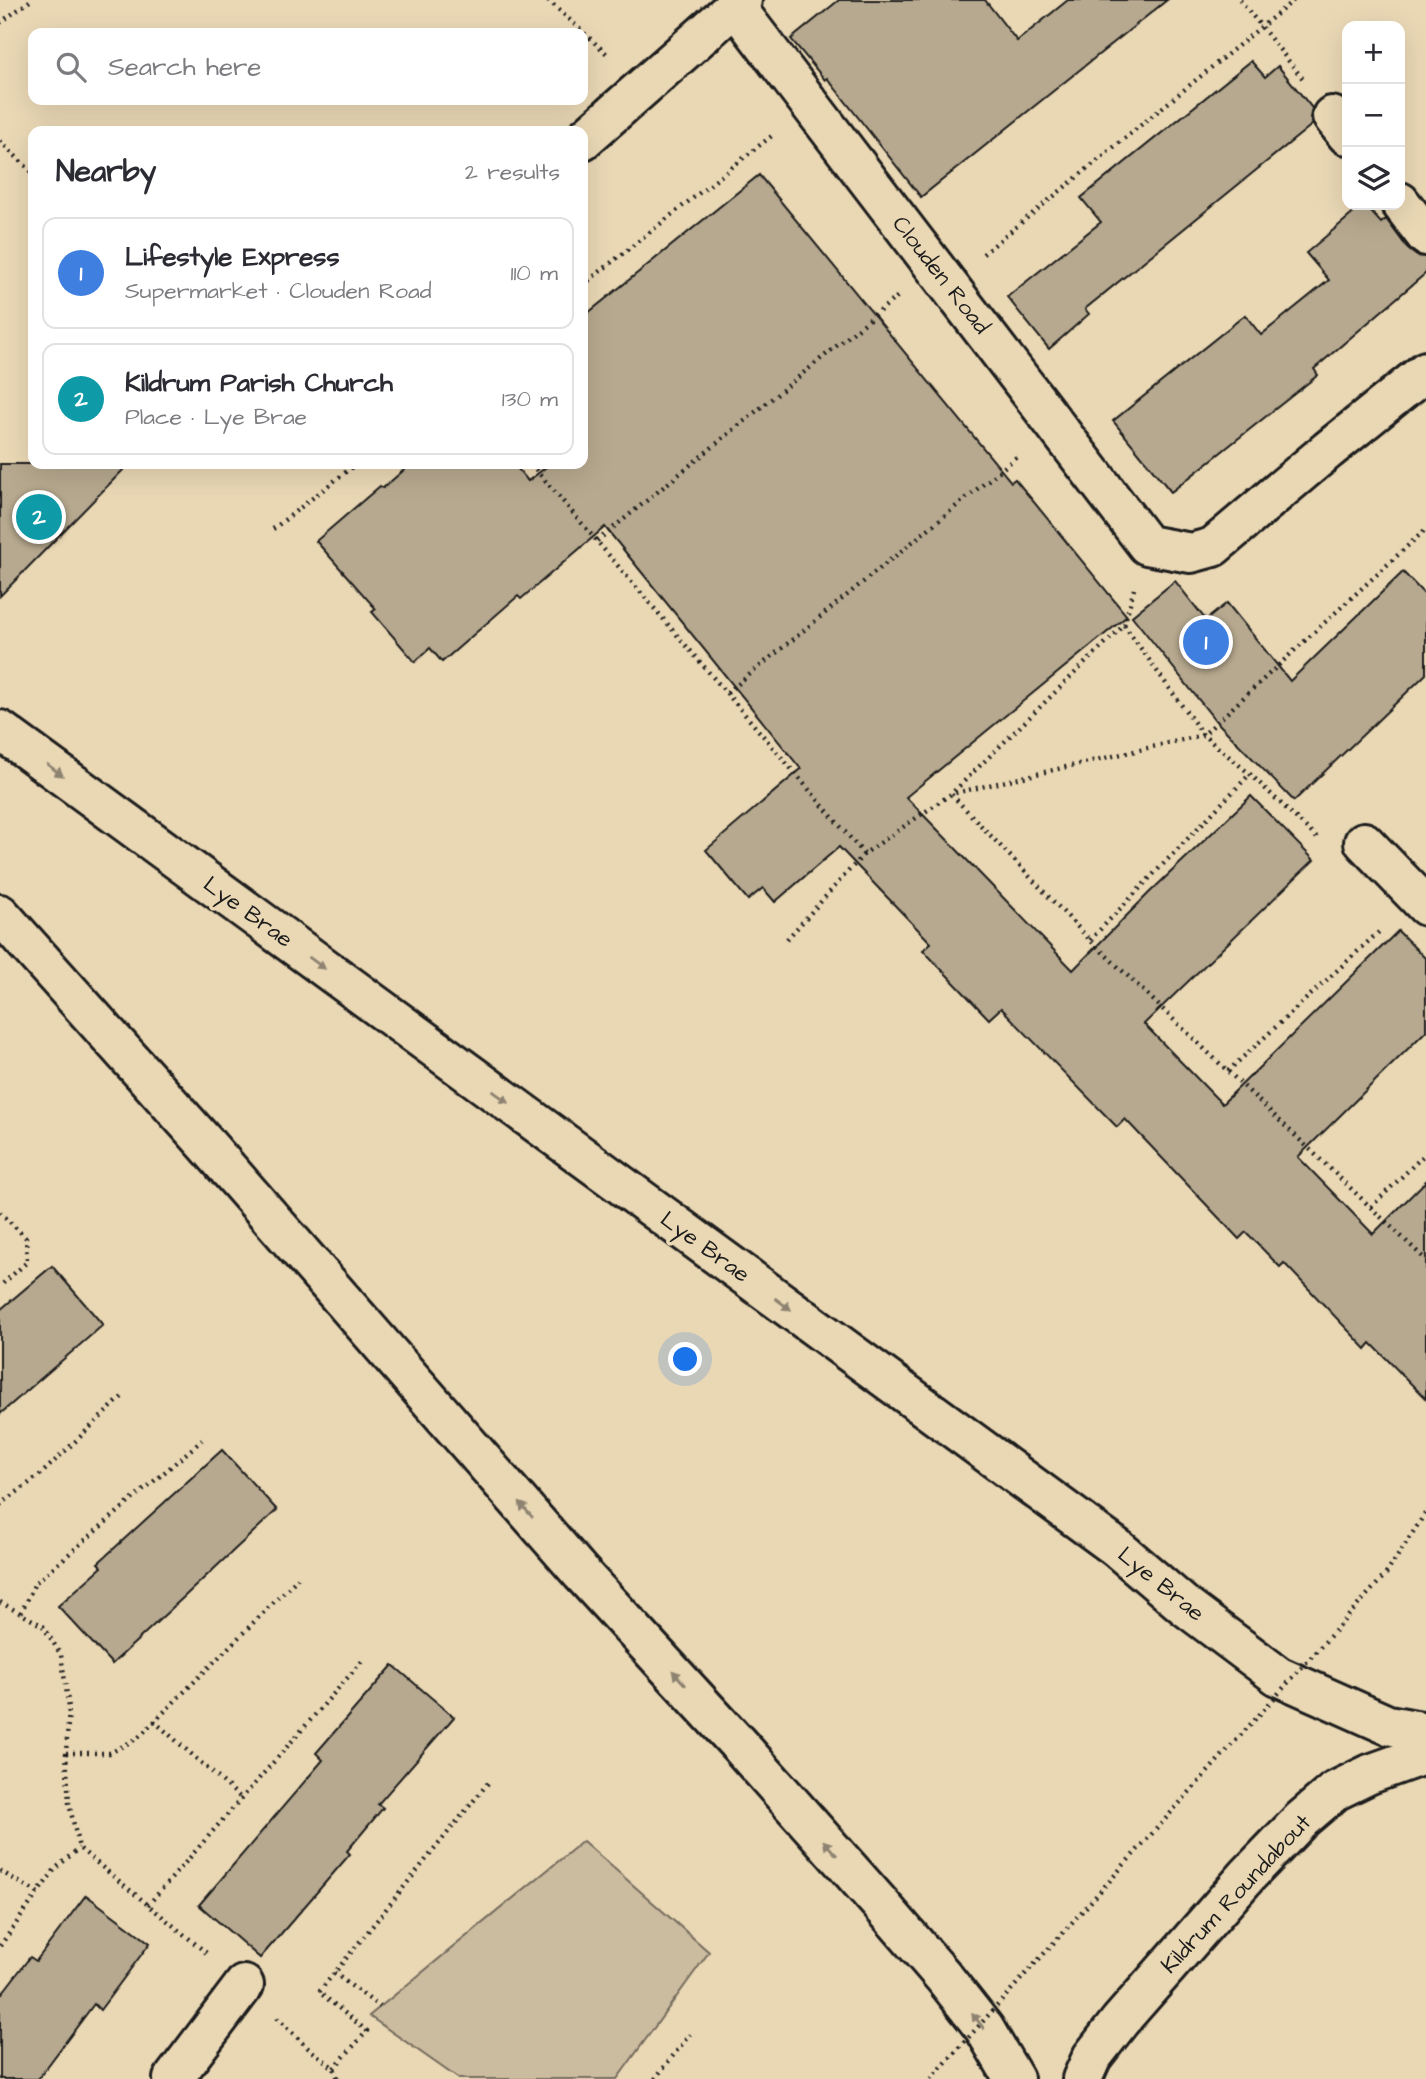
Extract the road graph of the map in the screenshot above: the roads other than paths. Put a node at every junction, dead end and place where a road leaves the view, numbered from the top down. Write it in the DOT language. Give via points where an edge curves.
graph roads {
  1 [pos="739,3"];
  2 [pos="588,136"];
  3 [pos="1405,209"];
  4 [pos="1426,236"];
  5 [pos="1426,372"];
  6 [pos="0,730"];
  7 [pos="1364,842"];
  8 [pos="1422,901"];
  9 [pos="0,914"];
  10 [pos="1426,1732"];
  11 [pos="1426,1754"];
  12 [pos="244,1984"];
  13 [pos="173,2079"];
  14 [pos="1014,2079"];
  15 [pos="1082,2079"];
  1 -- 2 [label="main road, Clouden Road"];
  1 -- 5 [label="main road, Clouden Road" via="810,105 1147,545 1191,553 1213,547"];
  3 -- 4 [label="main road"];
  6 -- 10 [label="main road, Lye Brae, one-way" via="1117,1548 1278,1676 1388,1725"];
  7 -- 8 [label="main road"];
  14 -- 9 [label="main road, one-way" via="984,2028 901,1927 581,1573"];
  11 -- 15 [label="main road, Kildrum Roundabout" via="1335,1791 1301,1820 1120,2021 1092,2057"];
  12 -- 13 [label="main road"];
}
